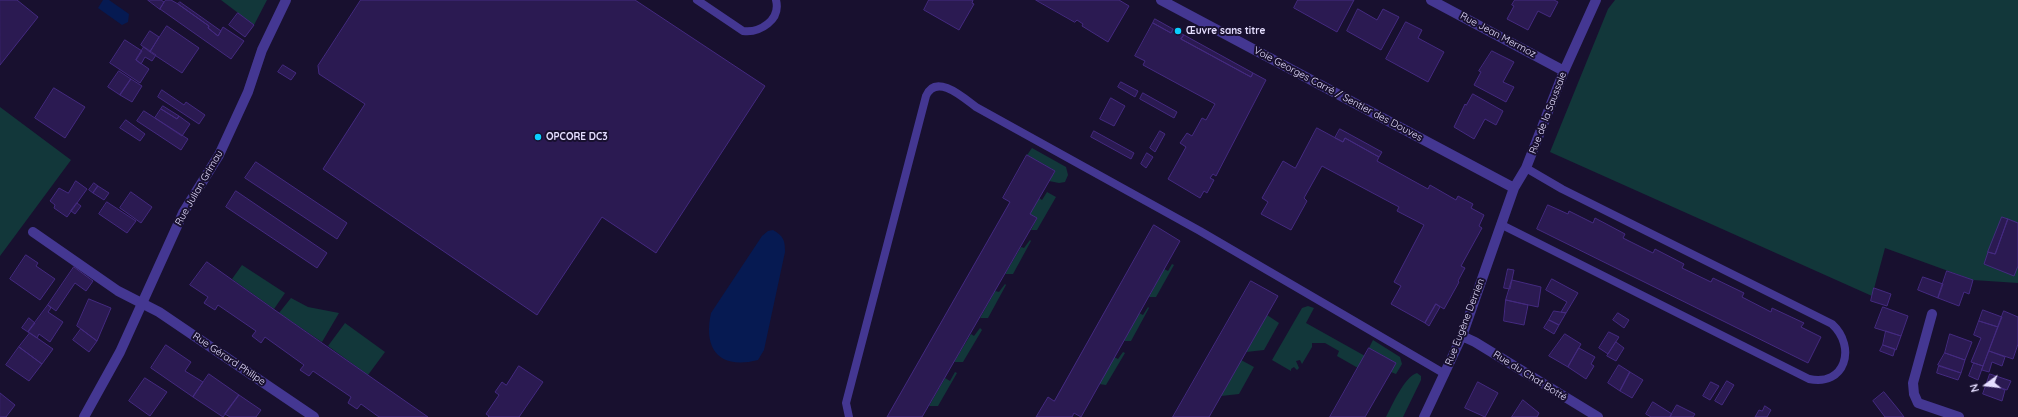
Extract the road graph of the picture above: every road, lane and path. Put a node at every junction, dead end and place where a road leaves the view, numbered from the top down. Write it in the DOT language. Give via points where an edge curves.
graph roads {
  1 [pos="286,0"];
  2 [pos="697,0"];
  3 [pos="776,0"];
  4 [pos="1161,0"];
  5 [pos="1431,0"];
  6 [pos="1596,0"];
  7 [pos="1564,71"];
  8 [pos="1526,168"];
  9 [pos="1514,188"];
  10 [pos="1502,226"];
  11 [pos="33,232"];
  12 [pos="142,303"];
  13 [pos="1932,314"];
  14 [pos="1462,336"];
  15 [pos="1445,374"];
  16 [pos="84,417"];
  17 [pos="314,417"];
  18 [pos="849,417"];
  19 [pos="1424,417"];
  20 [pos="1598,417"];
  21 [pos="1959,417"];
  1 -- 12 [label="street, Rue Julian Grimau" via="262,50 248,92 219,155 183,212"];
  2 -- 3 [label="lane" via="743,30 752,32 770,22 775,14"];
  4 -- 9 [label="street, Voie Georges Carré / Sentier des Douves"];
  5 -- 7 [label="street, Rue Jean Mermoz"];
  6 -- 7 [label="street, Rue de la Saussaie"];
  7 -- 8 [label="street, Rue de la Saussaie"];
  8 -- 9 [label="street, Rue de la Saussaie"];
  8 -- 10 [label="lane" via="1562,189 1832,324 1840,331 1845,342 1843,365 1832,376 1808,379"];
  9 -- 10 [label="street, Rue de la Saussaie"];
  10 -- 14 [label="street, Rue Eugène Derrien"];
  11 -- 12 [label="street, Rue Gérard Philipe" via="118,291"];
  12 -- 16 [label="street, Rue Julian Grimau" via="120,352"];
  12 -- 17 [label="street, Rue Gérard Philipe"];
  13 -- 21 [label="street" via="1913,383 1914,394 1918,403"];
  14 -- 15 [label="street, Rue Eugène Derrien"];
  14 -- 20 [label="street, Rue du Chat Botté"];
  15 -- 18 [label="lane" via="1200,231 942,86 931,89 926,96 846,403"];
  15 -- 19 [label="street, Rue Eugène Derrien"];
}
